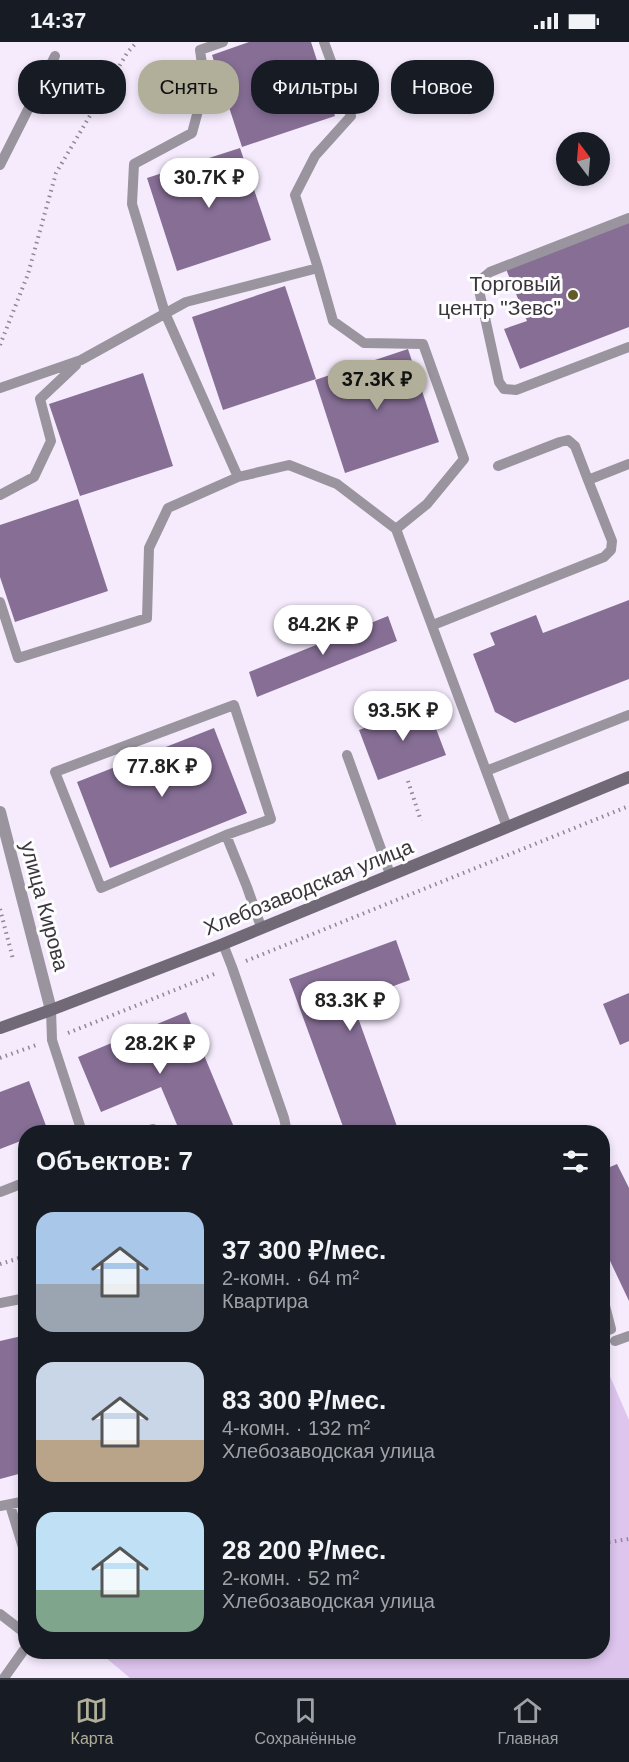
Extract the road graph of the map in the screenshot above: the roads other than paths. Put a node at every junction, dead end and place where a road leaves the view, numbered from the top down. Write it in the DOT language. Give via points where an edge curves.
graph roads {
  1 [pos="223,42"];
  2 [pos="324,42"];
  3 [pos="55,56"];
  4 [pos="0,165"];
  5 [pos="629,218"];
  6 [pos="318,268"];
  7 [pos="165,313"];
  8 [pos="629,346"];
  9 [pos="81,360"];
  10 [pos="0,388"];
  11 [pos="629,464"];
  12 [pos="498,466"];
  13 [pos="238,477"];
  14 [pos="588,480"];
  15 [pos="0,495"];
  16 [pos="396,529"];
  17 [pos="0,602"];
  18 [pos="433,625"];
  19 [pos="629,715"];
  20 [pos="347,755"];
  21 [pos="486,771"];
  22 [pos="629,777"];
  23 [pos="0,812"];
  24 [pos="507,827"];
  25 [pos="226,835"];
  26 [pos="390,874"];
  27 [pos="261,927"];
  28 [pos="223,944"];
  29 [pos="51,1010"];
  30 [pos="0,1028"];
  31 [pos="80,1125"];
  32 [pos="286,1125"];
  33 [pos="18,1185"];
  34 [pos="0,1192"];
  35 [pos="18,1300"];
  36 [pos="0,1303"];
  37 [pos="629,1336"];
  38 [pos="615,1341"];
  39 [pos="5,1506"];
  40 [pos="18,1538"];
  41 [pos="0,1614"];
  42 [pos="18,1628"];
  43 [pos="18,1658"];
  44 [pos="4,1678"];
  1 -- 7 [label="lane" via="200,50 205,85 192,133 134,164 132,204"];
  2 -- 6 [label="lane" via="351,116 315,156 295,195"];
  3 -- 4 [label="lane"];
  5 -- 8 [label="lane" via="489,272 479,281 499,382 504,389 516,390"];
  6 -- 7 [label="lane" via="186,302"];
  6 -- 16 [label="lane" via="333,321 364,344 423,344 464,459 427,504"];
  7 -- 9 [label="lane"];
  7 -- 13 [label="lane"];
  9 -- 10 [label="lane"];
  9 -- 15 [label="lane" via="40,399 51,441 34,477"];
  11 -- 14 [label="lane"];
  12 -- 14 [label="lane" via="568,440 575,446"];
  13 -- 16 [label="lane" via="289,465 336,484"];
  13 -- 17 [label="lane" via="168,508 149,548 147,618 18,658"];
  14 -- 18 [label="lane" via="612,541 611,550 604,557"];
  16 -- 18 [label="lane"];
  18 -- 21 [label="lane"];
  19 -- 21 [label="lane"];
  20 -- 26 [label="lane"];
  21 -- 24 [label="lane"];
  22 -- 24 [label="main road, Хлебозаводская улица"];
  23 -- 29 [label="street, улица Кирова"];
  24 -- 26 [label="main road, Хлебозаводская улица"];
  25 -- 25 [label="lane" via="101,888 55,772 234,705 271,819"];
  25 -- 27 [label="lane"];
  26 -- 27 [label="main road, Хлебозаводская улица"];
  27 -- 28 [label="main road, Хлебозаводская улица"];
  28 -- 29 [label="main road, Хлебозаводская улица"];
  28 -- 32 [label="lane"];
  29 -- 30 [label="main road, Хлебозаводская улица"];
  29 -- 31 [label="lane" via="52,1040"];
  33 -- 34 [label="lane"];
  35 -- 36 [label="lane"];
  37 -- 38 [label="lane"];
  39 -- 40 [label="lane"];
  41 -- 42 [label="lane"];
  43 -- 44 [label="lane"];
}
